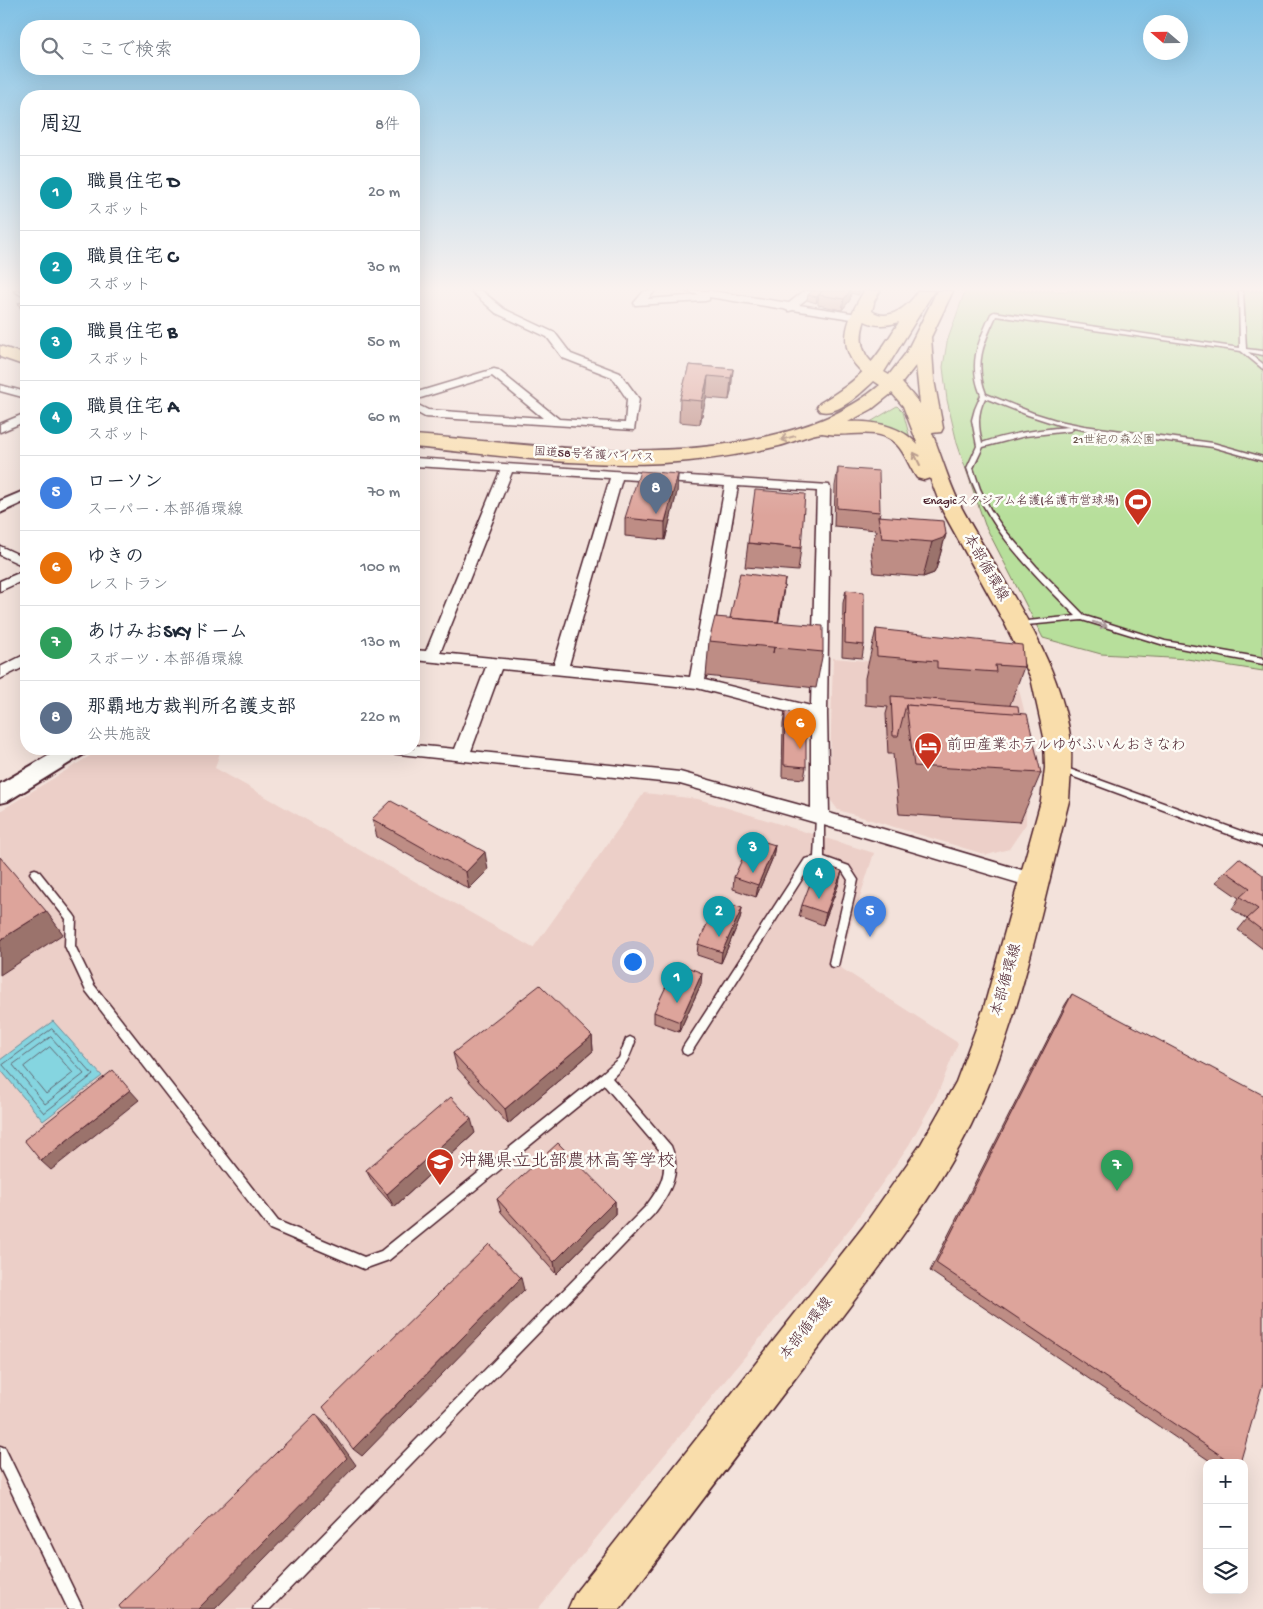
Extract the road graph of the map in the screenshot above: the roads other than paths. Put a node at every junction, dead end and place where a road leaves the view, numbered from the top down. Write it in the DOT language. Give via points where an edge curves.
graph roads {
  1 [pos="593,366"];
  2 [pos="866,366"];
  3 [pos="878,366"];
  4 [pos="905,366"];
  5 [pos="924,366"];
  6 [pos="977,366"];
  7 [pos="0,367"];
  8 [pos="873,373"];
  9 [pos="20,374"];
  10 [pos="892,384"];
  11 [pos="0,388"];
  12 [pos="20,393"];
  13 [pos="420,395"];
  14 [pos="984,395"];
  15 [pos="420,410"];
  16 [pos="20,420"];
  17 [pos="556,422"];
  18 [pos="0,428"];
  19 [pos="1091,429"];
  20 [pos="420,430"];
  21 [pos="810,432"];
  22 [pos="420,443"];
  23 [pos="980,446"];
  24 [pos="1263,459"];
  25 [pos="933,460"];
  26 [pos="420,462"];
  27 [pos="566,464"];
  28 [pos="507,469"];
  29 [pos="617,476"];
  30 [pos="732,483"];
  31 [pos="20,498"];
  32 [pos="0,508"];
  33 [pos="953,512"];
  34 [pos="0,550"];
  35 [pos="20,560"];
  36 [pos="20,577"];
  37 [pos="0,587"];
  38 [pos="1082,618"];
  39 [pos="1017,624"];
  40 [pos="420,656"];
  41 [pos="431,657"];
  42 [pos="20,662"];
  43 [pos="1263,662"];
  44 [pos="496,664"];
  45 [pos="560,670"];
  46 [pos="0,674"];
  47 [pos="697,683"];
  48 [pos="819,714"];
  49 [pos="420,752"];
  50 [pos="66,755"];
  51 [pos="461,756"];
  52 [pos="1058,768"];
  53 [pos="0,796"];
  54 [pos="820,817"];
  55 [pos="1263,843"];
  56 [pos="819,859"];
  57 [pos="35,874"];
  58 [pos="1035,881"];
  59 [pos="834,963"];
  60 [pos="630,1042"];
  61 [pos="687,1050"];
  62 [pos="605,1078"];
  63 [pos="0,1453"];
  64 [pos="76,1609"];
  65 [pos="260,1609"];
  66 [pos="590,1609"];
  1 -- 17 [label="street" via="616,375 633,399 630,427"];
  2 -- 8 [label="main road, 本部循環線"];
  3 -- 8 [label="main road, 国道58号名護バイパス"];
  4 -- 10 [label="main road, 国道58号名護バイパス"];
  5 -- 25 [label="main road" via="934,424"];
  6 -- 14 [label="lane" via="976,376"];
  7 -- 9 [label="main road"];
  8 -- 10 [label="main road, 本部循環線"];
  8 -- 20 [label="main road, 国道58号名護バイパス" via="850,393 810,416 771,428 698,442 656,446 594,445"];
  10 -- 21 [label="main road, 国道58号名護バイパス" via="849,415"];
  10 -- 25 [label="main road, 本部循環線" via="912,405"];
  11 -- 12 [label="street"];
  13 -- 17 [label="street" via="494,372"];
  14 -- 19 [label="lane" via="1032,416"];
  14 -- 23 [label="lane" via="976,410 975,428"];
  15 -- 17 [label="street"];
  16 -- 18 [label="street"];
  19 -- 23 [label="lane" via="1023,433"];
  19 -- 24 [label="lane" via="1197,442"];
  21 -- 27 [label="main road, 国道58号名護バイパス, one-way" via="740,450 680,458"];
  33 -- 21 [label="main road, one-way" via="935,497 912,449 893,434 878,428 862,427"];
  22 -- 27 [label="main road, 国道58号名護バイパス"];
  23 -- 38 [label="lane" via="970,468 989,510 1017,550"];
  25 -- 33 [label="main road, 本部循環線"];
  26 -- 28 [label="street"];
  27 -- 28 [label="street"];
  27 -- 29 [label="street"];
  28 -- 41 [label="street"];
  29 -- 30 [label="street"];
  29 -- 45 [label="street"];
  30 -- 47 [label="street"];
  30 -- 48 [label="street" via="824,488"];
  31 -- 32 [label="street"];
  33 -- 39 [label="main road, 本部循環線"];
  34 -- 35 [label="street"];
  36 -- 37 [label="street"];
  38 -- 39 [label="lane"];
  38 -- 43 [label="lane, one-way" via="1164,643"];
  39 -- 52 [label="main road, 本部循環線" via="1049,697 1057,736"];
  40 -- 41 [label="street"];
  41 -- 44 [label="street"];
  42 -- 46 [label="street"];
  44 -- 45 [label="street"];
  44 -- 51 [label="street"];
  45 -- 47 [label="street"];
  47 -- 48 [label="street"];
  48 -- 54 [label="street"];
  49 -- 51 [label="street"];
  50 -- 53 [label="street"];
  51 -- 54 [label="street" via="680,778"];
  52 -- 55 [label="lane"];
  52 -- 58 [label="main road, 本部循環線" via="1055,801"];
  54 -- 56 [label="lane"];
  54 -- 58 [label="street"];
  56 -- 59 [label="lane" via="846,869 853,880"];
  56 -- 61 [label="lane" via="808,862"];
  57 -- 62 [label="lane" via="71,918 70,946 90,988 274,1225 364,1263 385,1256"];
  58 -- 66 [label="main road, 本部循環線" via="1000,1007 971,1086 934,1156 876,1240"];
  60 -- 62 [label="lane" via="623,1061"];
  62 -- 65 [label="lane" via="667,1150 671,1168 658,1199"];
  63 -- 64 [label="lane"];
}
